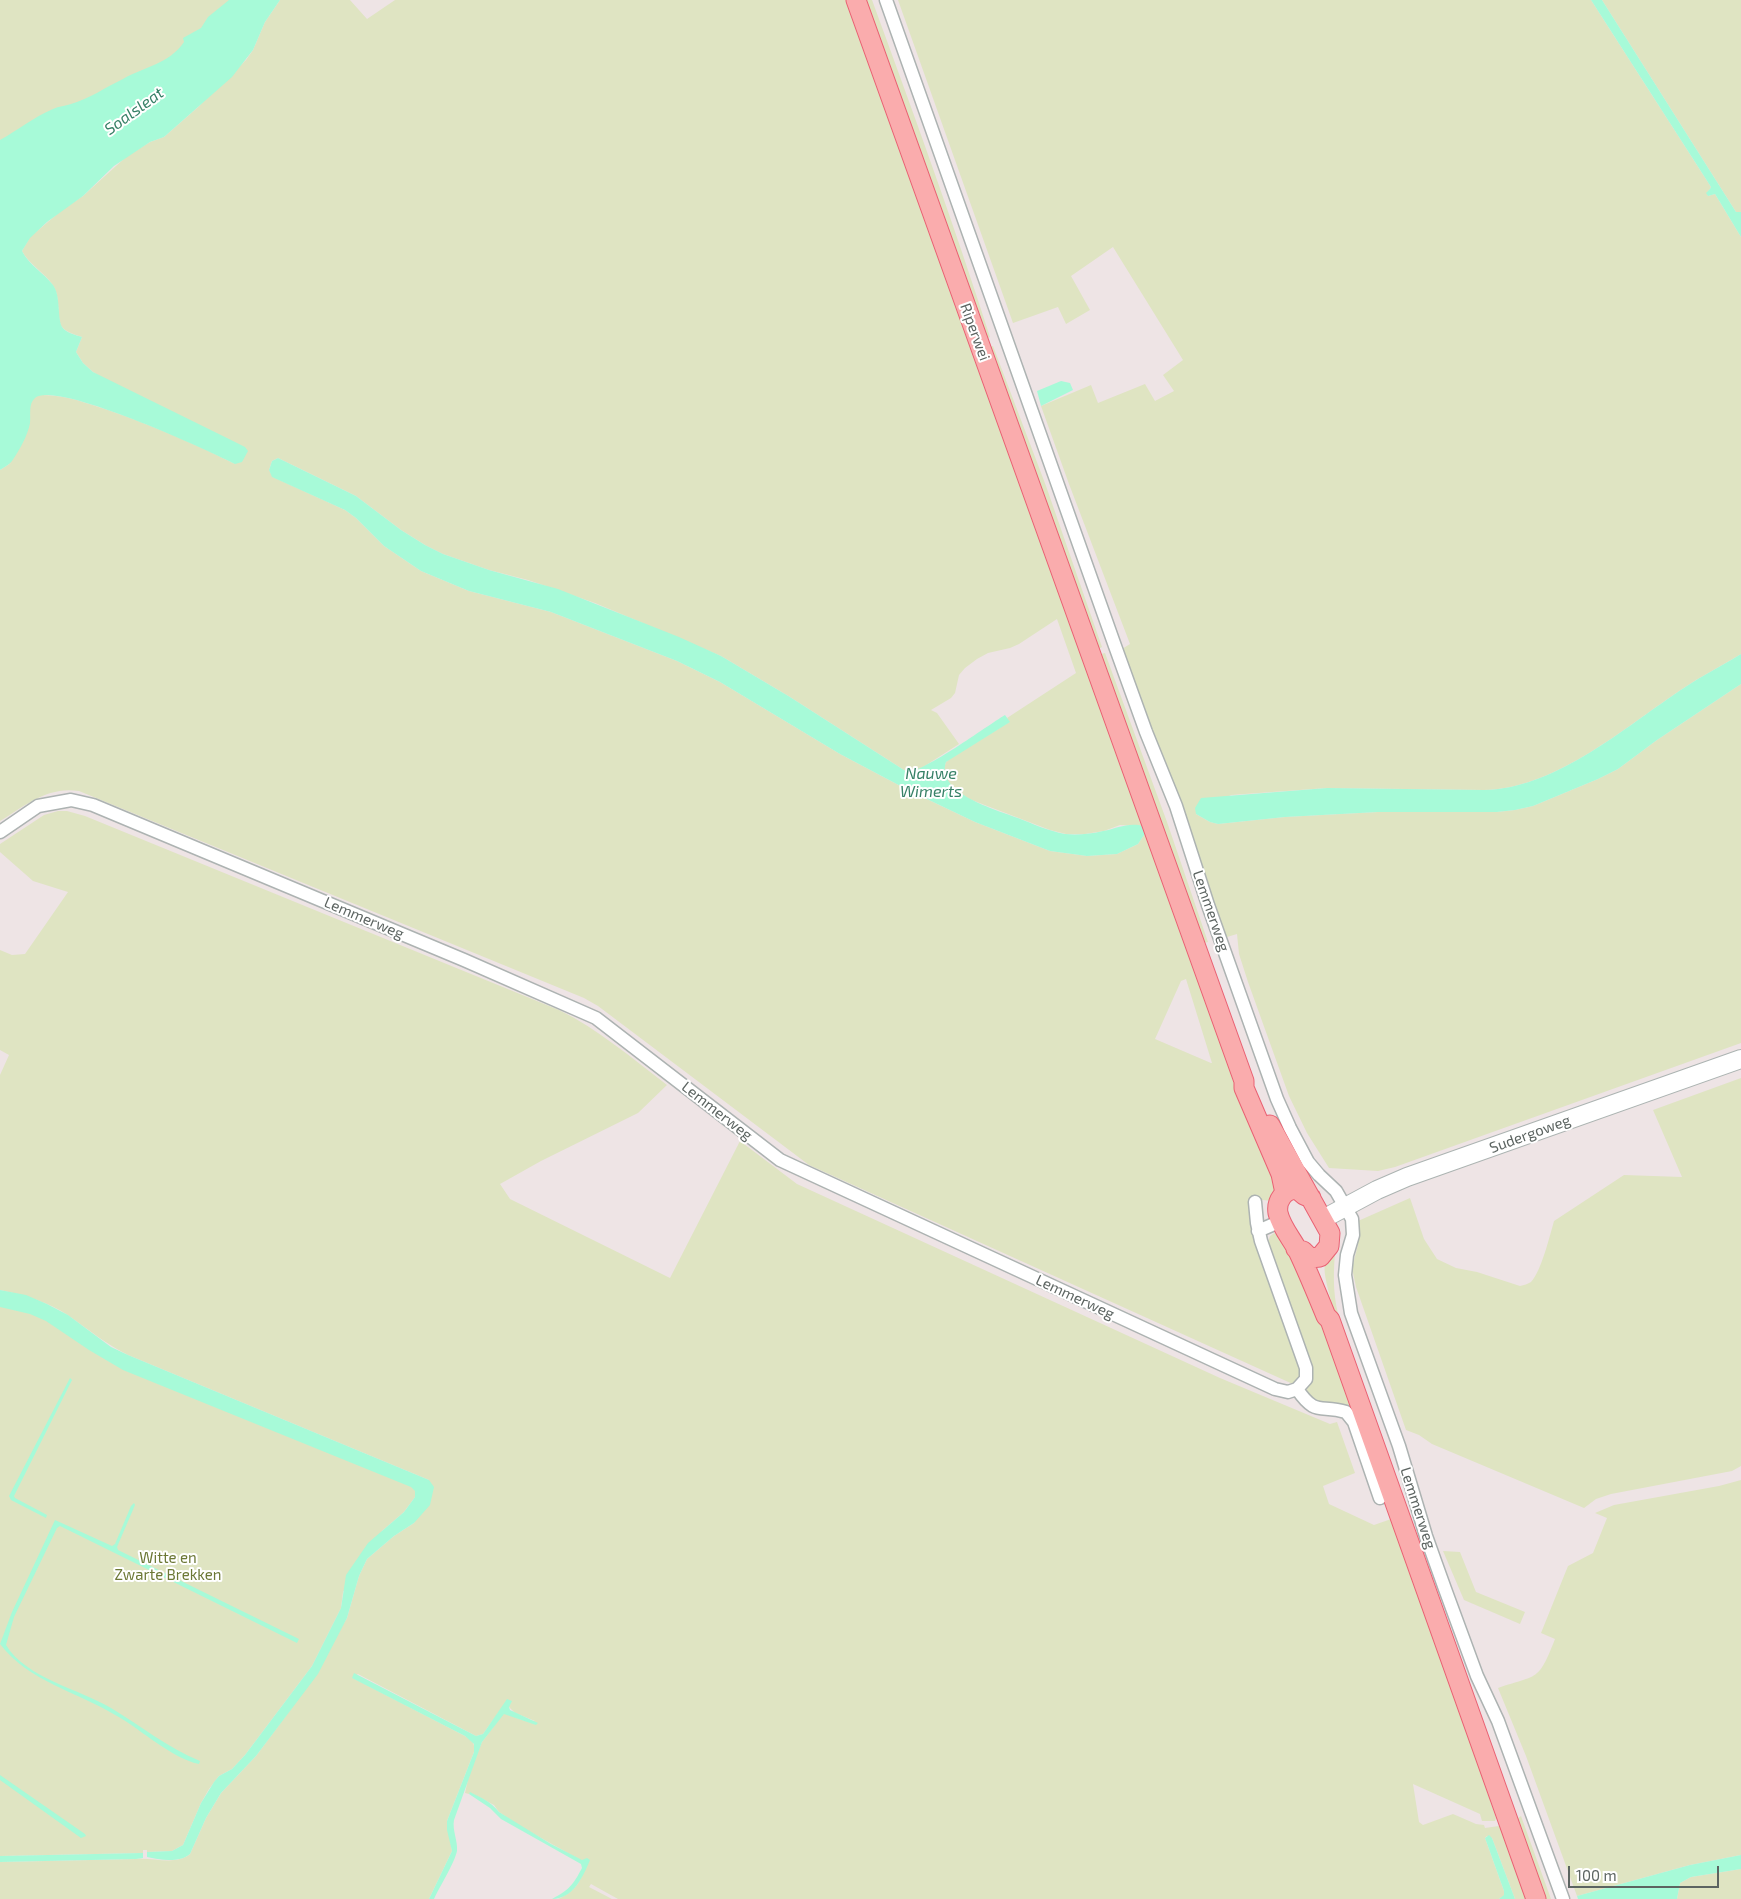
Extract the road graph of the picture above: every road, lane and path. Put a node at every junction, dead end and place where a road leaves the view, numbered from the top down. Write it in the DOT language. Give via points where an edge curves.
graph roads {
  1 [pos="856,0"];
  2 [pos="886,0"];
  3 [pos="1115,646"];
  4 [pos="1094,663"];
  5 [pos="0,832"];
  6 [pos="1741,1059"];
  7 [pos="1244,1081"];
  8 [pos="1285,1193"];
  9 [pos="1311,1198"];
  10 [pos="1256,1202"];
  11 [pos="1346,1207"];
  12 [pos="1323,1219"];
  13 [pos="1281,1221"];
  14 [pos="1258,1231"];
  15 [pos="1296,1249"];
  16 [pos="1322,1256"];
  17 [pos="1330,1320"];
  18 [pos="1297,1389"];
  19 [pos="1380,1498"];
  20 [pos="1536,1899"];
  21 [pos="1563,1899"];
  1 -- 4 [label="main road, Riperwei"];
  2 -- 3 [label="street, Riperwei"];
  3 -- 11 [label="street, Lemmerweg" via="1176,806 1283,1114 1308,1162 1336,1191"];
  4 -- 7 [label="main road, Lemmerweg"];
  5 -- 18 [label="street, Lemmerweg" via="38,806 72,800 464,960 596,1018 780,1160 1275,1389 1288,1392"];
  6 -- 11 [label="street, Sudergoweg" via="1407,1177"];
  7 -- 8 [label="main road, Lemmerweg" via="1244,1088 1281,1174"];
  7 -- 9 [label="main road, Lemmerweg" via="1250,1085"];
  8 -- 9 [label="main road" via="1296,1189"];
  8 -- 13 [label="main road" via="1278,1208"];
  9 -- 12 [label="main road, Lemmerweg"];
  10 -- 14 [label="street"];
  11 -- 12 [label="street, Sudergoweg"];
  11 -- 21 [label="street, Lemmerweg" via="1353,1228 1344,1275 1351,1313 1451,1606 1498,1721"];
  12 -- 16 [label="main road, Lemmerweg" via="1331,1241"];
  13 -- 14 [label="street"];
  13 -- 15 [label="main road, Lemmerweg"];
  14 -- 18 [label="street" via="1306,1368 1306,1379"];
  15 -- 16 [label="main road" via="1308,1257"];
  15 -- 17 [label="main road, Lemmerweg"];
  16 -- 17 [label="main road, Lemmerweg" via="1321,1273 1332,1314"];
  17 -- 20 [label="main road, Lemmerweg"];
  18 -- 19 [label="street" via="1310,1405 1350,1415"];
}
